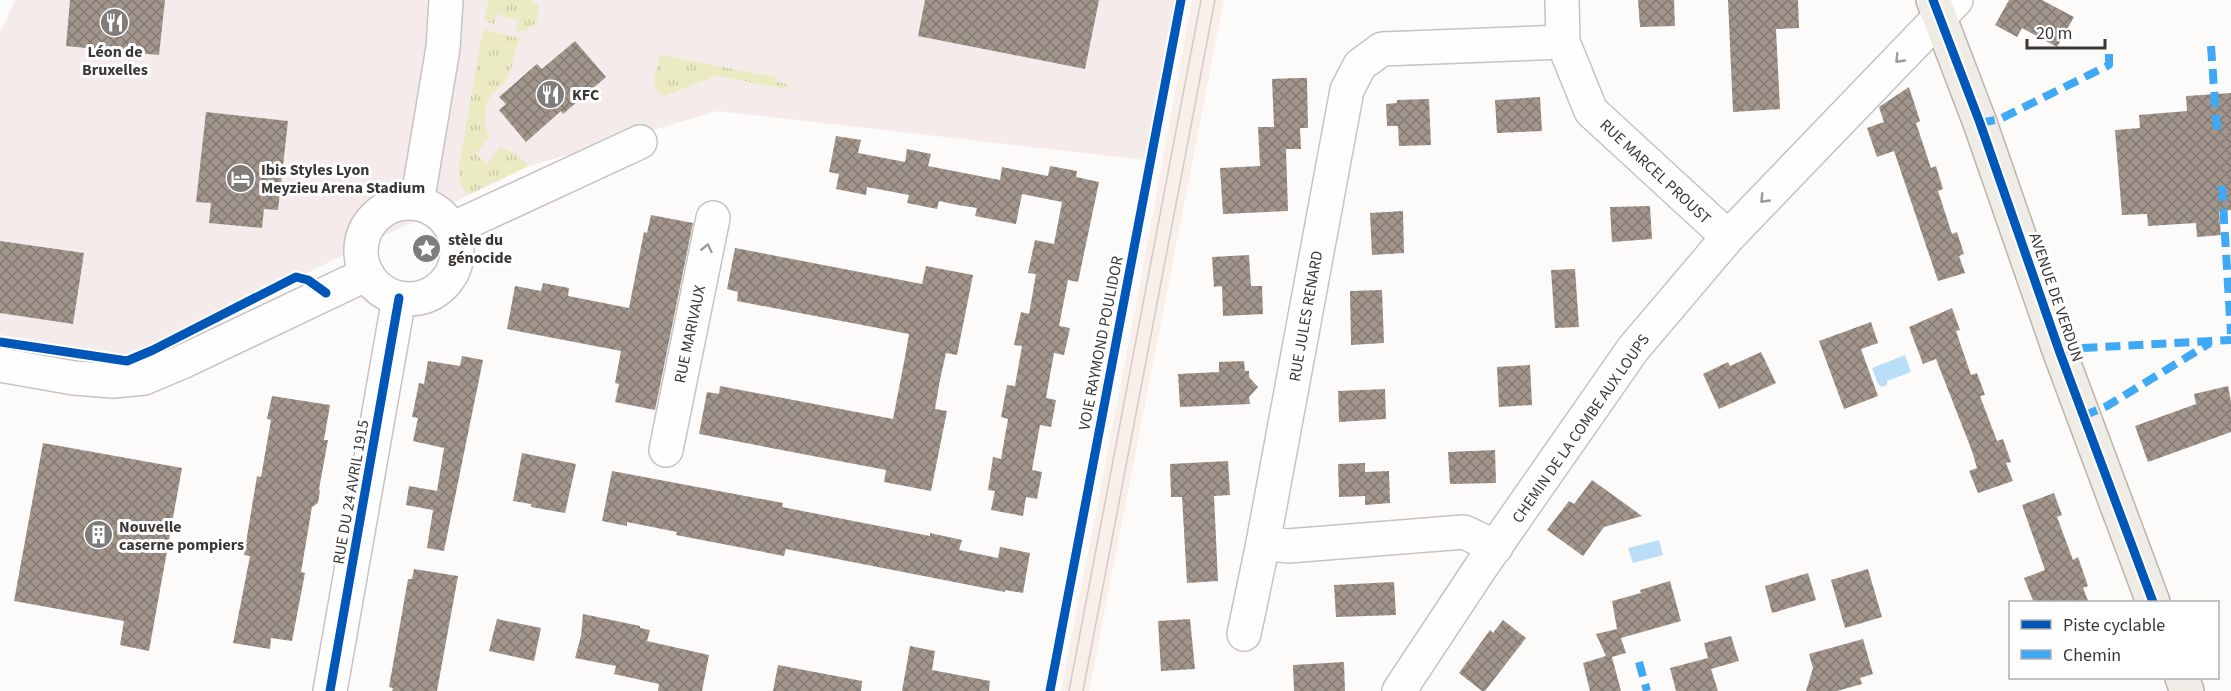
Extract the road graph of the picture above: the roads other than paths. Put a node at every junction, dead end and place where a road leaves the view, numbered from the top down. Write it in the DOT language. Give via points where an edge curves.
graph roads {
  1 [pos="446,0"];
  2 [pos="461,0"];
  3 [pos="1562,0"];
  4 [pos="1943,6"];
  5 [pos="1563,42"];
  6 [pos="443,48"];
  7 [pos="640,142"];
  8 [pos="417,203"];
  9 [pos="713,218"];
  10 [pos="452,229"];
  11 [pos="1728,237"];
  12 [pos="367,274"];
  13 [pos="399,298"];
  14 [pos="0,365"];
  15 [pos="666,450"];
  16 [pos="1263,543"];
  17 [pos="1496,547"];
  18 [pos="2152,601"];
  19 [pos="1244,634"];
  20 [pos="330,691"];
  21 [pos="1399,691"];
  1 -- 6 [label="street"];
  2 -- 6 [label="street"];
  3 -- 5 [label="street, RUE MARCEL PROUST"];
  4 -- 11 [label="street, CHEMIN DE LA COMBE AUX LOUPS, one-way"];
  4 -- 18 [label="main road, AVENUE DE VERDUN" via="2060,353"];
  5 -- 11 [label="street, RUE MARCEL PROUST" via="1591,111"];
  5 -- 16 [label="street, RUE JULES RENARD" via="1382,49 1360,65 1347,90"];
  6 -- 8 [label="street"];
  7 -- 10 [label="street"];
  8 -- 10 [label="street" via="431,208"];
  8 -- 12 [label="street" via="401,203 374,217 361,244"];
  15 -- 9 [label="street, RUE MARIVAUX, one-way"];
  10 -- 13 [label="street" via="456,259 442,286 429,294"];
  11 -- 17 [label="street, CHEMIN DE LA COMBE AUX LOUPS" via="1633,349"];
  12 -- 13 [label="street" via="375,285"];
  12 -- 14 [label="street" via="144,378 74,378"];
  13 -- 20 [label="street, RUE DU 24 AVRIL 1915"];
  16 -- 17 [label="street" via="1288,546 1464,532"];
  16 -- 19 [label="street, RUE JULES RENARD"];
  17 -- 21 [label="street, CHEMIN DE LA COMBE AUX LOUPS"];
}
